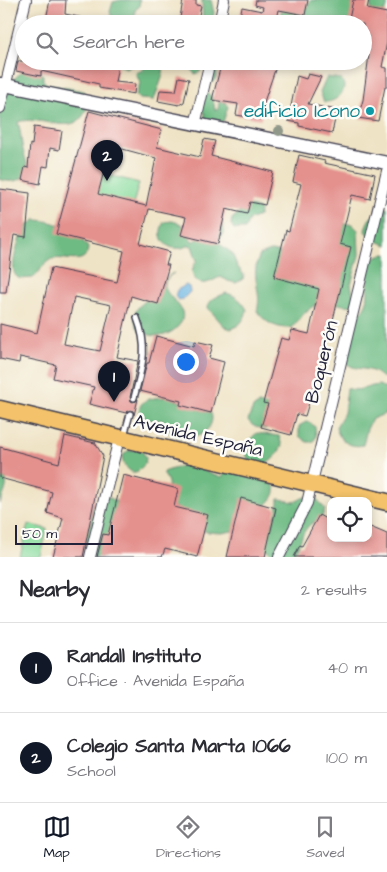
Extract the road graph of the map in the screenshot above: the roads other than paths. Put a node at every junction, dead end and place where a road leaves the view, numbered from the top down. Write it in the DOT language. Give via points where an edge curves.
graph roads {
  1 [pos="26,0"];
  2 [pos="224,0"];
  3 [pos="22,15"];
  4 [pos="220,15"];
  5 [pos="15,40"];
  6 [pos="208,70"];
  7 [pos="3,84"];
  8 [pos="0,108"];
  9 [pos="195,125"];
  10 [pos="387,164"];
  11 [pos="387,171"];
  12 [pos="137,318"];
  13 [pos="134,398"];
  14 [pos="0,409"];
  15 [pos="130,414"];
  16 [pos="121,438"];
  17 [pos="314,484"];
  18 [pos="387,502"];
  19 [pos="90,557"];
  20 [pos="279,557"];
  1 -- 3 [label="street"];
  2 -- 4 [label="street"];
  5 -- 7 [label="street"];
  6 -- 9 [label="street"];
  7 -- 8 [label="street"];
  7 -- 9 [label="street"];
  9 -- 10 [label="street"];
  11 -- 17 [label="street, Boquerón"];
  12 -- 13 [label="lane" via="145,348"];
  14 -- 16 [label="main road, Avenida España"];
  15 -- 16 [label="lane"];
  16 -- 17 [label="main road, Avenida España"];
  16 -- 19 [label="street"];
  17 -- 18 [label="main road, Avenida España"];
  17 -- 20 [label="street, Boquerón"];
}
